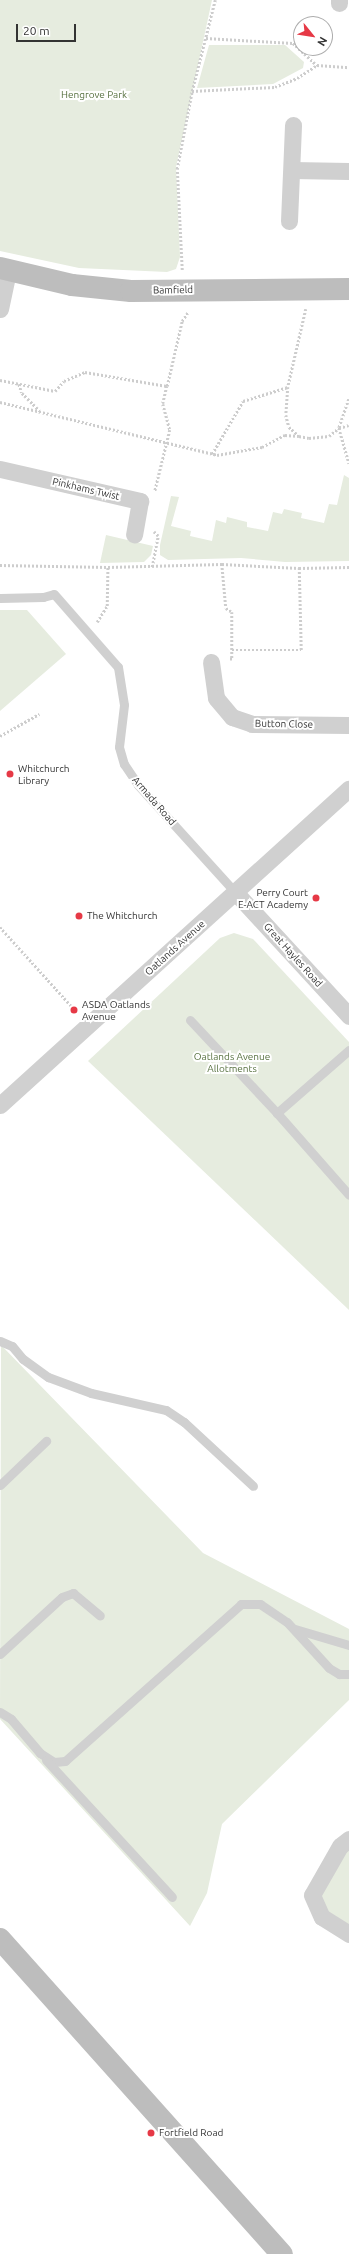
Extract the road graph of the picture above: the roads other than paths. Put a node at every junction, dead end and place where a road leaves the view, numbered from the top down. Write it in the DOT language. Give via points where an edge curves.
graph roads {
  1 [pos="293,126"];
  2 [pos="292,170"];
  3 [pos="349,171"];
  4 [pos="289,220"];
  5 [pos="4,269"];
  6 [pos="349,289"];
  7 [pos="0,309"];
  8 [pos="0,469"];
  9 [pos="134,534"];
  10 [pos="0,598"];
  11 [pos="211,662"];
  12 [pos="349,725"];
  13 [pos="349,789"];
  14 [pos="236,893"];
  15 [pos="349,1016"];
  16 [pos="190,1020"];
  17 [pos="349,1050"];
  18 [pos="0,1105"];
  19 [pos="277,1113"];
  20 [pos="349,1195"];
  21 [pos="0,1342"];
  22 [pos="46,1441"];
  23 [pos="0,1485"];
  24 [pos="253,1486"];
  25 [pos="100,1616"];
  26 [pos="292,1627"];
  27 [pos="349,1646"];
  28 [pos="0,1654"];
  29 [pos="349,1674"];
  30 [pos="0,1712"];
  31 [pos="40,1753"];
  32 [pos="349,1839"];
  33 [pos="172,1897"];
  34 [pos="349,1934"];
  35 [pos="0,1939"];
  36 [pos="282,2254"];
  1 -- 2 [label="street"];
  2 -- 3 [label="street"];
  2 -- 4 [label="street"];
  5 -- 6 [label="street, Bamfield" via="72,285 131,291"];
  5 -- 7 [label="street"];
  8 -- 9 [label="street, Pinkhams Twist" via="140,501"];
  10 -- 14 [label="lane, Armada Road" via="43,598 54,594 118,667 124,705 119,747 124,764 138,785"];
  11 -- 12 [label="street, Button Close" via="216,698 232,716 252,724"];
  13 -- 14 [label="street, Oatlands Avenue"];
  14 -- 15 [label="street, Great Hayles Road"];
  14 -- 18 [label="street, Oatlands Avenue"];
  16 -- 19 [label="lane"];
  17 -- 19 [label="lane"];
  19 -- 20 [label="lane"];
  21 -- 24 [label="lane" via="12,1346 23,1359 48,1377 91,1393 166,1410 184,1422"];
  22 -- 23 [label="lane"];
  25 -- 28 [label="lane" via="73,1593 62,1597"];
  26 -- 27 [label="lane"];
  26 -- 29 [label="lane" via="329,1668 339,1674"];
  26 -- 31 [label="lane" via="260,1604 241,1604 65,1761 54,1762"];
  30 -- 31 [label="lane" via="11,1719"];
  31 -- 33 [label="lane"];
  32 -- 34 [label="street" via="340,1846 312,1895 322,1917"];
  35 -- 36 [label="street"];
}
